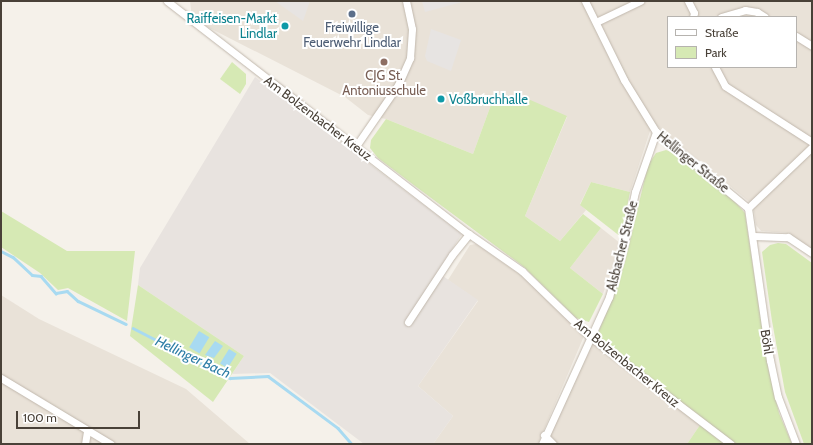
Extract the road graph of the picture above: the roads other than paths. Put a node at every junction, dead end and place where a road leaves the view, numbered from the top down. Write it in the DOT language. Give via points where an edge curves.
graph roads {
  1 [pos="166,1"];
  2 [pos="406,1"];
  3 [pos="586,1"];
  4 [pos="640,1"];
  5 [pos="688,1"];
  6 [pos="693,16"];
  7 [pos="724,16"];
  8 [pos="763,16"];
  9 [pos="596,22"];
  10 [pos="797,37"];
  11 [pos="812,46"];
  12 [pos="716,68"];
  13 [pos="656,132"];
  14 [pos="812,142"];
  15 [pos="356,146"];
  16 [pos="812,147"];
  17 [pos="748,208"];
  18 [pos="469,234"];
  19 [pos="754,236"];
  20 [pos="812,254"];
  21 [pos="408,322"];
  22 [pos="589,336"];
  23 [pos="1,378"];
  24 [pos="88,431"];
  25 [pos="544,435"];
  26 [pos="85,444"];
  27 [pos="112,444"];
  28 [pos="542,444"];
  29 [pos="553,444"];
  30 [pos="731,444"];
  31 [pos="796,444"];
  1 -- 15 [label="street, Am Bolzenbacher Kreuz"];
  2 -- 15 [label="street" via="412,29 410,58 398,86"];
  3 -- 9 [label="street, Hellinger Straße"];
  4 -- 9 [label="street"];
  5 -- 6 [label="street"];
  7 -- 8 [label="street" via="745,10"];
  9 -- 13 [label="street, Hellinger Straße" via="624,80"];
  10 -- 11 [label="street"];
  12 -- 14 [label="street" via="725,86"];
  13 -- 17 [label="street, Hellinger Straße"];
  13 -- 22 [label="street, Alsbacher Straße" via="635,192 609,297"];
  15 -- 18 [label="street, Am Bolzenbacher Kreuz"];
  16 -- 17 [label="street"];
  17 -- 19 [label="street"];
  18 -- 21 [label="street" via="452,254"];
  18 -- 22 [label="street, Am Bolzenbacher Kreuz" via="522,271"];
  19 -- 20 [label="street" via="788,237"];
  19 -- 31 [label="street, Böhl" via="770,360 778,397"];
  22 -- 25 [label="street, Alsbacher Straße"];
  22 -- 30 [label="street, Am Bolzenbacher Kreuz"];
  23 -- 24 [label="street"];
  24 -- 26 [label="street"];
  24 -- 27 [label="street"];
  25 -- 28 [label="street, Alsbacher Straße"];
  25 -- 29 [label="street"];
}
